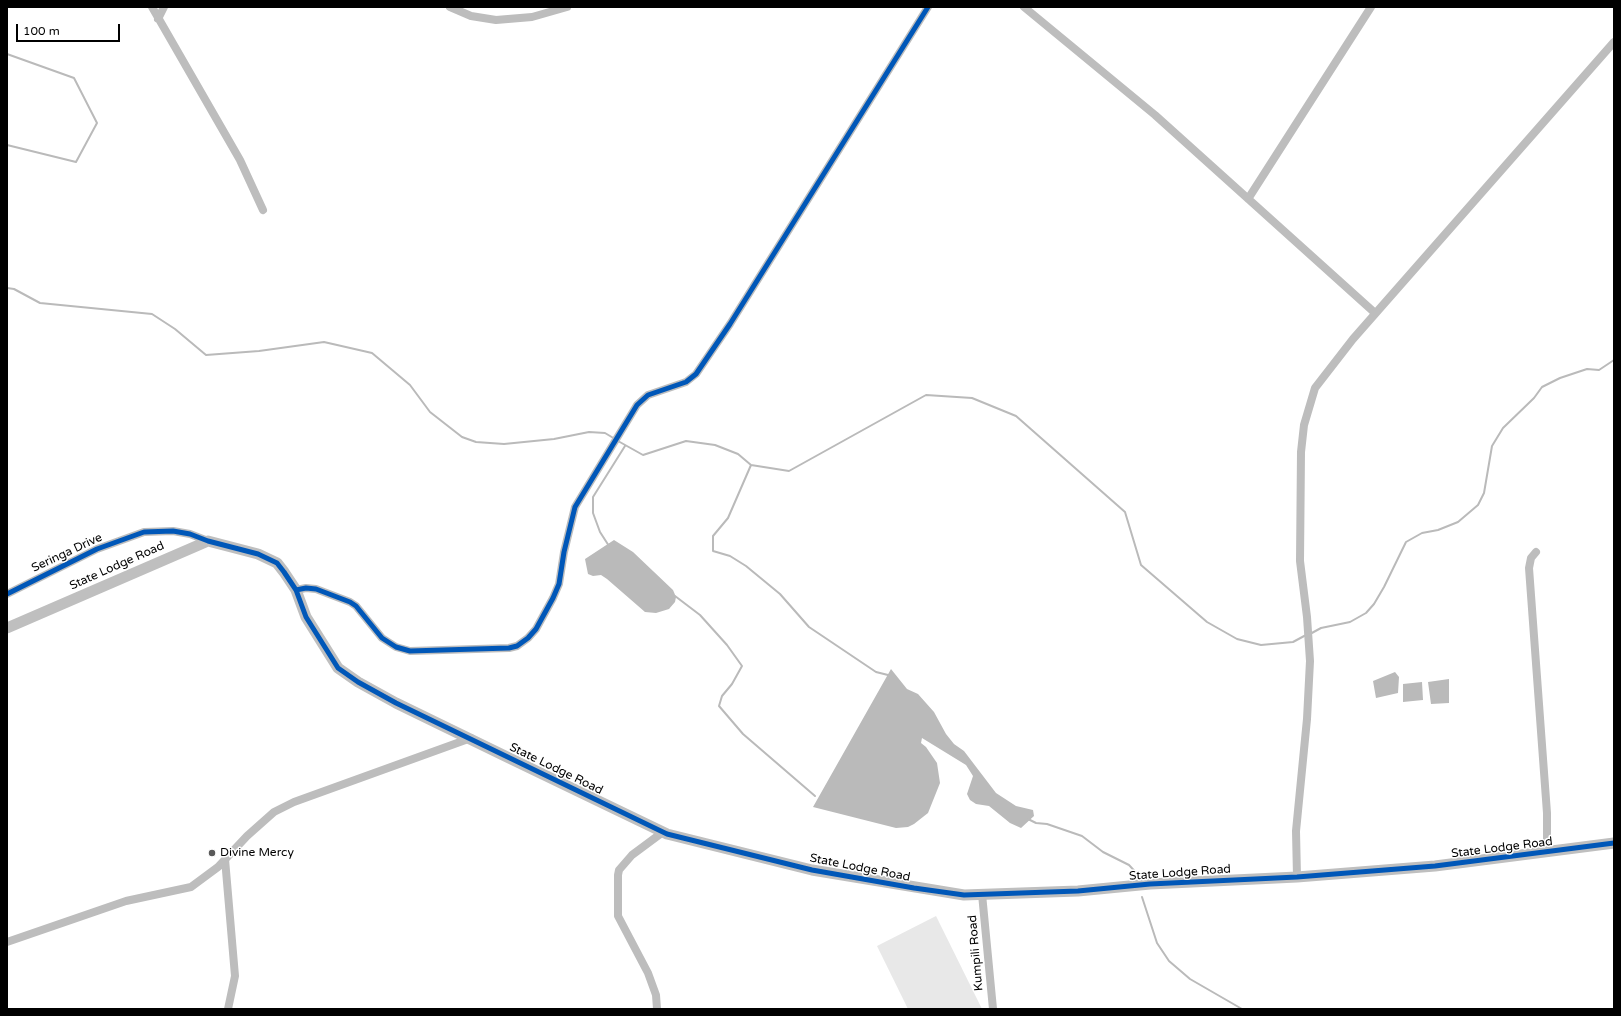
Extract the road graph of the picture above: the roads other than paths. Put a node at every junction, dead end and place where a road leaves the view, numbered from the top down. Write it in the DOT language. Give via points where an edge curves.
graph roads {
  1 [pos="152,7"];
  2 [pos="164,7"];
  3 [pos="450,7"];
  4 [pos="567,7"];
  5 [pos="928,7"];
  6 [pos="1024,7"];
  7 [pos="1371,7"];
  8 [pos="158,19"];
  9 [pos="1614,42"];
  10 [pos="1248,199"];
  11 [pos="263,210"];
  12 [pos="1376,313"];
  13 [pos="208,541"];
  14 [pos="1536,552"];
  15 [pos="296,590"];
  16 [pos="7,594"];
  17 [pos="7,628"];
  18 [pos="471,738"];
  19 [pos="663,832"];
  20 [pos="1614,843"];
  21 [pos="1547,853"];
  22 [pos="225,859"];
  23 [pos="1297,877"];
  24 [pos="982,894"];
  25 [pos="7,942"];
  26 [pos="228,1009"];
  27 [pos="657,1009"];
  28 [pos="993,1009"];
  1 -- 8 [label="street"];
  2 -- 8 [label="street"];
  3 -- 4 [label="street" via="471,16 514,20"];
  5 -- 15 [label="street" via="730,324 696,374 686,382 643,399 625,427 575,507 559,584 536,629 528,638 509,648 417,652 402,649 382,638 350,602 316,589"];
  6 -- 10 [label="street" via="1155,115"];
  7 -- 10 [label="street"];
  8 -- 11 [label="street" via="240,160"];
  9 -- 12 [label="street"];
  10 -- 12 [label="street"];
  12 -- 23 [label="street" via="1315,388 1304,426 1299,506 1300,561 1309,642 1307,719 1296,831"];
  13 -- 15 [label="street, State Lodge Road" via="258,554 276,563"];
  13 -- 16 [label="street, Seringa Drive" via="173,531 144,532 97,549"];
  13 -- 17 [label="street, State Lodge Road"];
  14 -- 21 [label="street" via="1531,558 1529,568 1547,813"];
  15 -- 18 [label="street, State Lodge Road" via="306,617 338,668 396,703"];
  18 -- 19 [label="street, State Lodge Road"];
  18 -- 22 [label="street" via="294,802 274,812"];
  19 -- 24 [label="street, State Lodge Road" via="812,870 914,888 964,895"];
  19 -- 27 [label="street" via="632,855 619,870 618,875 618,916 648,973 656,995"];
  20 -- 21 [label="street, State Lodge Road"];
  21 -- 23 [label="street, State Lodge Road"];
  22 -- 25 [label="street" via="204,879 191,887 126,901"];
  22 -- 26 [label="street" via="235,976"];
  23 -- 24 [label="street, State Lodge Road" via="1150,884 1078,891"];
  24 -- 28 [label="street, Kumpili Road"];
}
